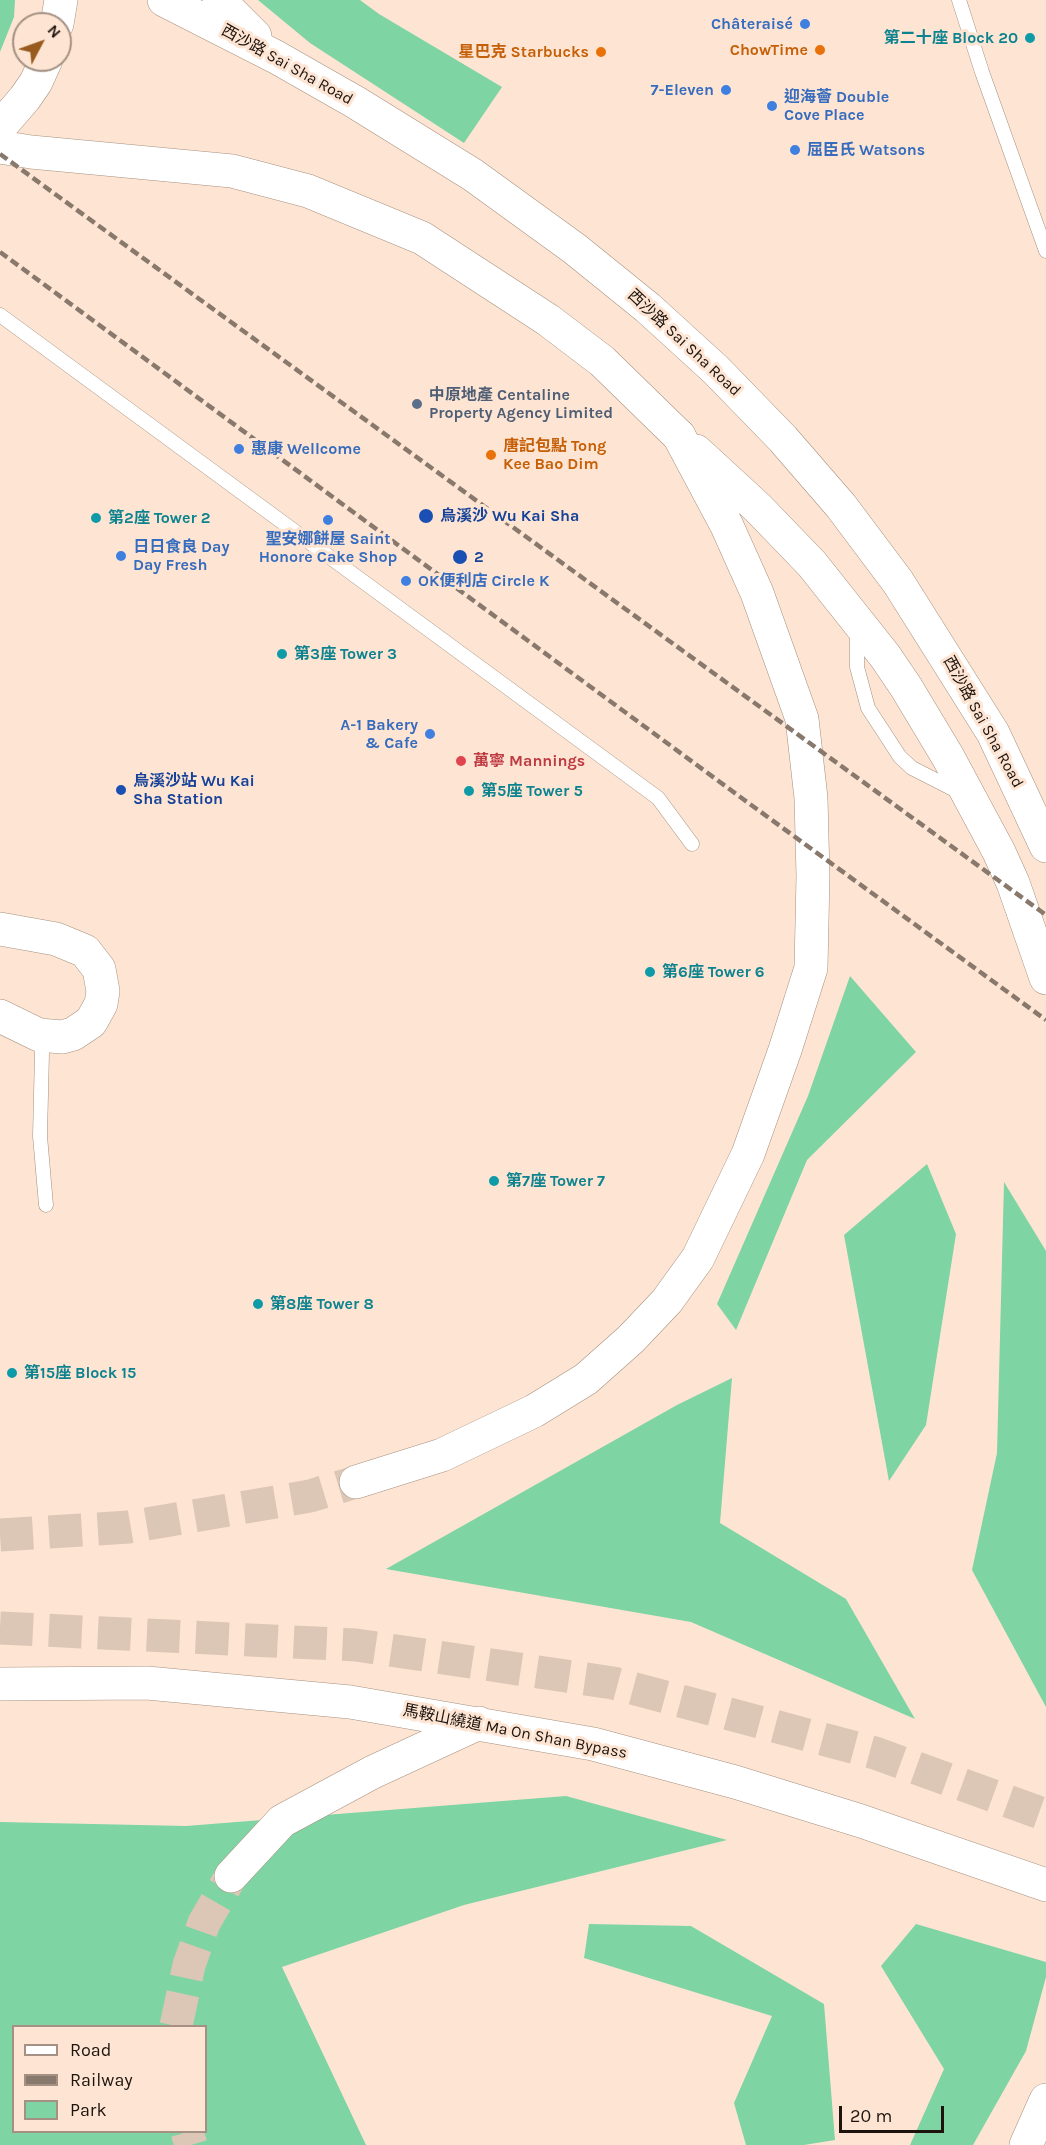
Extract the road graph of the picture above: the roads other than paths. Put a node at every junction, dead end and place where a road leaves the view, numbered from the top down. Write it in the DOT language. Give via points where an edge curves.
graph roads {
  1 [pos="164,0"];
  2 [pos="219,0"];
  3 [pos="959,0"];
  4 [pos="276,57"];
  5 [pos="41,72"];
  6 [pos="0,127"];
  7 [pos="0,147"];
  8 [pos="1046,251"];
  9 [pos="0,315"];
  10 [pos="680,436"];
  11 [pos="857,621"];
  12 [pos="971,798"];
  13 [pos="692,844"];
  14 [pos="1046,846"];
  15 [pos="0,929"];
  16 [pos="1046,978"];
  17 [pos="0,1016"];
  18 [pos="39,1035"];
  19 [pos="46,1204"];
  20 [pos="356,1482"];
  21 [pos="0,1684"];
  22 [pos="480,1723"];
  23 [pos="231,1876"];
  24 [pos="1046,1886"];
  25 [pos="1046,2100"];
  26 [pos="1026,2145"];
  1 -- 4 [label="main road, 西沙路 Sai Sha Road"];
  2 -- 4 [label="main road"];
  3 -- 8 [label="lane"];
  4 -- 14 [label="main road, 西沙路 Sai Sha Road" via="473,175 575,249 648,308 775,430 872,545 924,621 993,733"];
  5 -- 6 [label="main road"];
  7 -- 10 [label="main road" via="232,171 308,191 422,238 548,320 602,361"];
  9 -- 13 [label="lane" via="658,798"];
  10 -- 11 [label="main road" via="797,548"];
  10 -- 20 [label="main road" via="757,593 802,719 812,798 808,978 748,1154 698,1258 667,1301 586,1379 534,1411 442,1455"];
  11 -- 12 [label="main road" via="906,687"];
  11 -- 12 [label="lane" via="857,667 868,708 900,757 912,768"];
  12 -- 16 [label="main road" via="1013,883"];
  15 -- 18 [label="main road" via="55,931 93,960 108,992 91,1022 73,1034"];
  17 -- 18 [label="main road"];
  18 -- 19 [label="lane" via="40,1136"];
  21 -- 22 [label="main road, 馬鞍山繞道 Ma On Shan Bypass" via="147,1683 350,1702"];
  22 -- 23 [label="main road" via="373,1772 282,1821"];
  22 -- 24 [label="main road, 馬鞍山繞道 Ma On Shan Bypass" via="593,1744 735,1782"];
  25 -- 26 [label="main road"];
}
